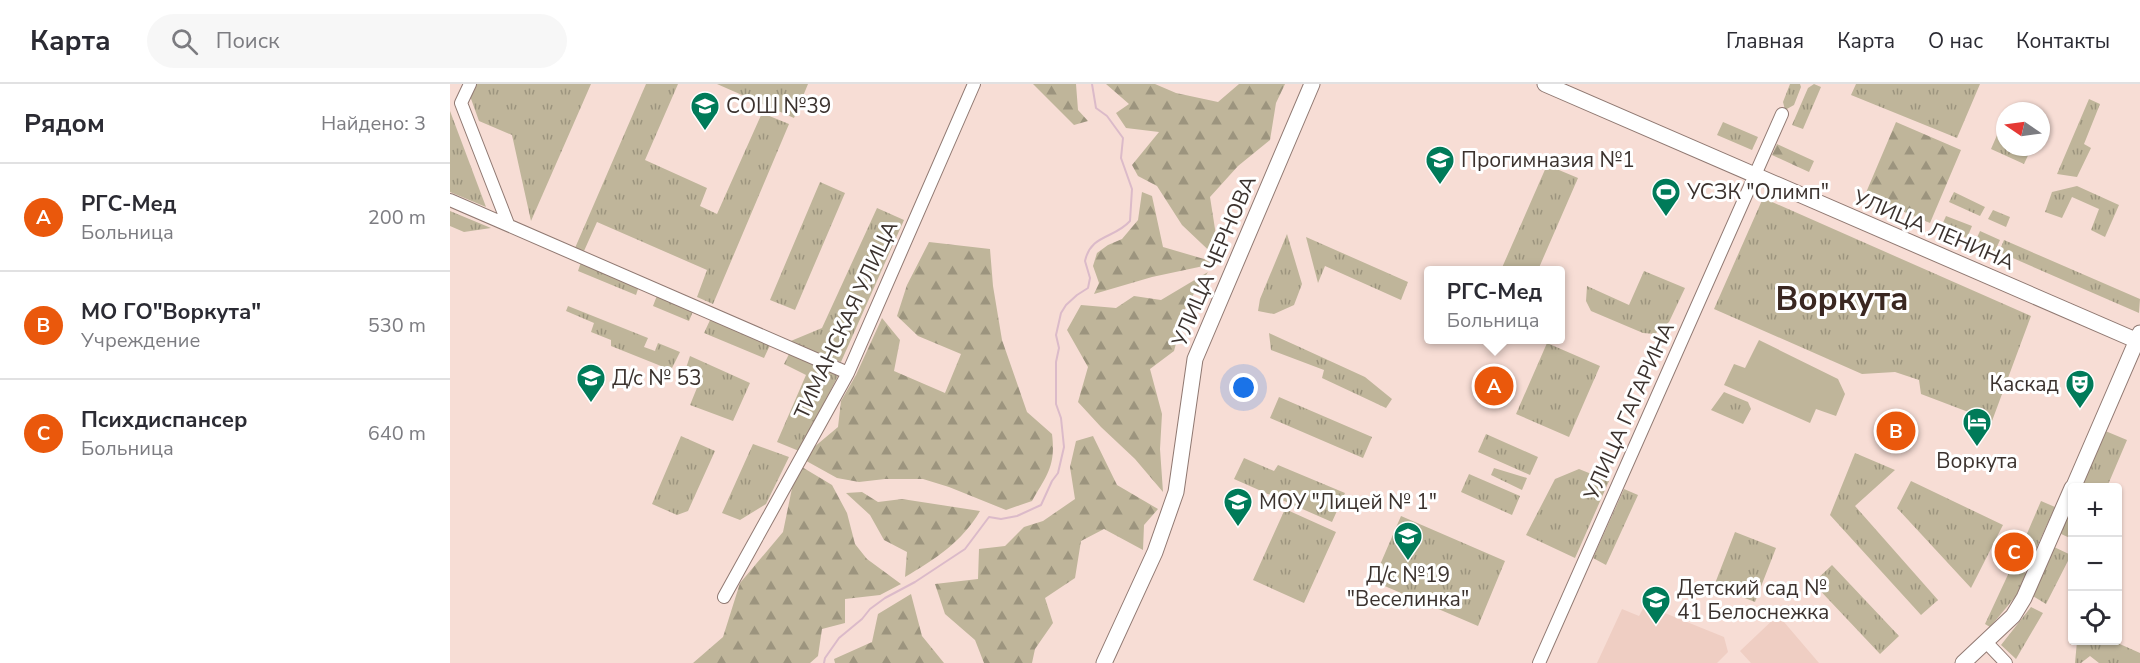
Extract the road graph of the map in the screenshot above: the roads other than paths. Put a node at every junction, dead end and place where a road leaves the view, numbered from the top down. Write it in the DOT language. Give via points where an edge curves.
graph roads {
  1 [pos="470,84"];
  2 [pos="974,84"];
  3 [pos="1311,84"];
  4 [pos="1545,84"];
  5 [pos="1782,114"];
  6 [pos="1755,175"];
  7 [pos="450,200"];
  8 [pos="508,224"];
  9 [pos="2139,339"];
  10 [pos="848,373"];
  11 [pos="2075,483"];
  12 [pos="2068,499"];
  13 [pos="724,597"];
  14 [pos="1986,642"];
  15 [pos="1104,663"];
  16 [pos="1539,663"];
  17 [pos="1963,663"];
  18 [pos="2006,663"];
  1 -- 8 [label="street" via="461,103"];
  2 -- 10 [label="street, ТИМАНСКАЯ УЛИЦА"];
  3 -- 15 [label="main road, УЛИЦА ЧЕРНОВА" via="1195,359 1176,492 1155,552"];
  4 -- 6 [label="main road, УЛИЦА ЛЕНИНА"];
  5 -- 6 [label="street, УЛИЦА ГАГАРИНА"];
  6 -- 9 [label="main road, УЛИЦА ЛЕНИНА"];
  6 -- 16 [label="street, УЛИЦА ГАГАРИНА"];
  7 -- 8 [label="street"];
  8 -- 10 [label="street"];
  9 -- 11 [label="main road"];
  10 -- 13 [label="street, ТИМАНСКАЯ УЛИЦА"];
  12 -- 14 [label="main road" via="2024,598 2013,616"];
  14 -- 17 [label="main road"];
  14 -- 18 [label="street"];
}
